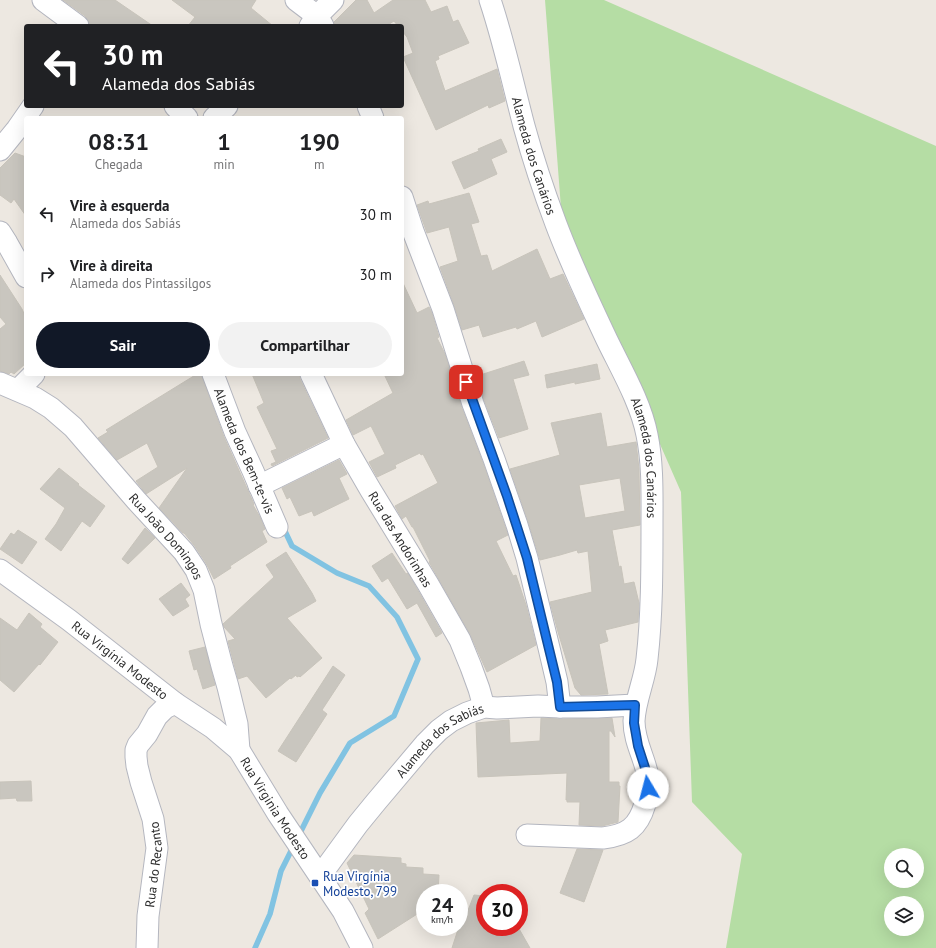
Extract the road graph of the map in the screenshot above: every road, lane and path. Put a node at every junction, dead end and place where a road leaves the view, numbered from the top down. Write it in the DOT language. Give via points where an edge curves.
graph roads {
  1 [pos="43,0"];
  2 [pos="296,0"];
  3 [pos="333,0"];
  4 [pos="490,0"];
  5 [pos="317,23"];
  6 [pos="75,24"];
  7 [pos="177,108"];
  8 [pos="225,108"];
  9 [pos="185,116"];
  10 [pos="216,116"];
  11 [pos="22,132"];
  12 [pos="0,150"];
  13 [pos="404,203"];
  14 [pos="0,232"];
  15 [pos="24,273"];
  16 [pos="30,376"];
  17 [pos="214,376"];
  18 [pos="312,376"];
  19 [pos="9,387"];
  20 [pos="344,444"];
  21 [pos="259,486"];
  22 [pos="277,527"];
  23 [pos="0,570"];
  24 [pos="175,703"];
  25 [pos="635,705"];
  26 [pos="484,707"];
  27 [pos="560,707"];
  28 [pos="239,750"];
  29 [pos="527,834"];
  30 [pos="320,876"];
  31 [pos="147,948"];
  32 [pos="362,948"];
  1 -- 6 [label="street"];
  2 -- 5 [label="street"];
  3 -- 5 [label="street"];
  4 -- 25 [label="street, Alameda dos Canários" via="524,126 552,212 595,314 635,398 647,434 652,494 651,600 646,669"];
  7 -- 9 [label="street"];
  8 -- 10 [label="street"];
  11 -- 12 [label="street"];
  13 -- 27 [label="street" via="517,525 557,682"];
  14 -- 15 [label="street"];
  16 -- 19 [label="street"];
  17 -- 21 [label="street, Alameda dos Bem-te-vis"];
  18 -- 20 [label="street, Rua das Andorinhas"];
  19 -- 28 [label="street, Rua João Domingos" via="52,408 73,427 184,552 196,570 204,590 237,724"];
  20 -- 21 [label="street"];
  20 -- 26 [label="street, Rua das Andorinhas" via="460,640 480,689"];
  21 -- 22 [label="street, Alameda dos Bem-te-vis"];
  23 -- 24 [label="street, Rua Virgínia Modesto" via="70,620"];
  24 -- 28 [label="street, Rua Virgínia Modesto" via="214,728"];
  24 -- 31 [label="street, Rua do Recanto" via="157,716 136,750 137,766 153,819 157,848 148,916"];
  25 -- 27 [label="street, Alameda dos Sabiás"];
  25 -- 29 [label="street, Alameda dos Canários" via="634,723 648,777 648,788 642,813 634,826 616,836 604,838"];
  26 -- 27 [label="street, Alameda dos Sabiás"];
  26 -- 30 [label="street, Alameda dos Sabiás" via="467,713 438,730 372,807"];
  28 -- 30 [label="street, Rua Virginia Modesto"];
  30 -- 32 [label="street, Rua Virginia Modesto" via="343,911"];
}
